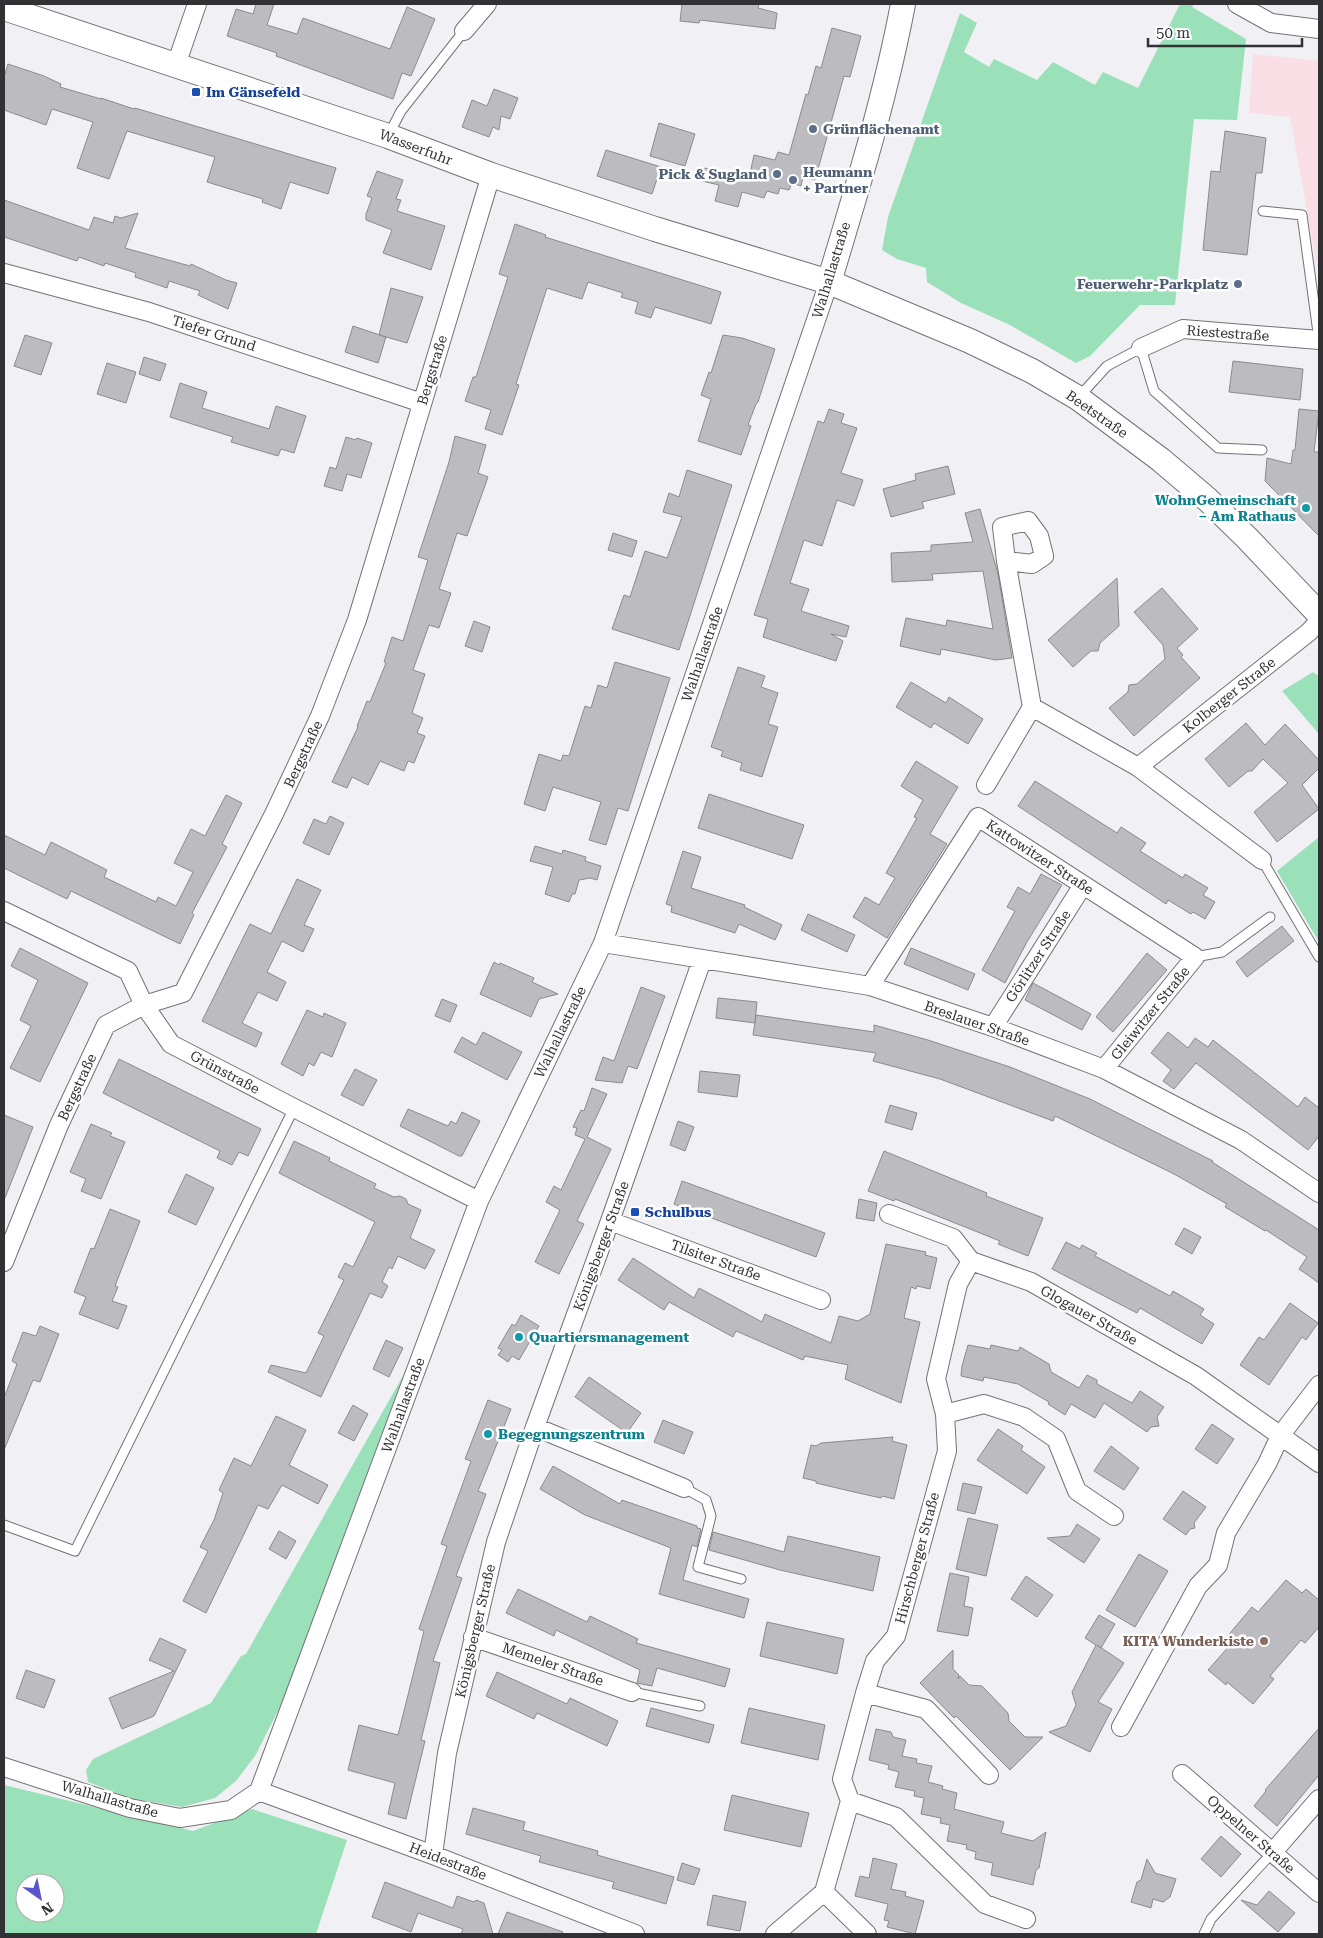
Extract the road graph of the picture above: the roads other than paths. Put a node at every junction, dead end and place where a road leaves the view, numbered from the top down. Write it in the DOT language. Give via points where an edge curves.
graph roads {
  1 [pos="197,4"];
  2 [pos="487,4"];
  3 [pos="903,4"];
  4 [pos="1237,4"];
  5 [pos="4,8"];
  6 [pos="1319,29"];
  7 [pos="464,31"];
  8 [pos="176,65"];
  9 [pos="388,136"];
  10 [pos="491,175"];
  11 [pos="1263,211"];
  12 [pos="4,273"];
  13 [pos="829,282"];
  14 [pos="1319,340"];
  15 [pos="1141,348"];
  16 [pos="1078,398"];
  17 [pos="422,403"];
  18 [pos="1262,450"];
  19 [pos="1006,561"];
  20 [pos="1319,614"];
  21 [pos="1319,622"];
  22 [pos="1032,707"];
  23 [pos="1138,767"];
  24 [pos="986,785"];
  25 [pos="1262,860"];
  26 [pos="1084,885"];
  27 [pos="4,911"];
  28 [pos="1270,917"];
  29 [pos="603,943"];
  30 [pos="1196,957"];
  31 [pos="1319,957"];
  32 [pos="702,960"];
  33 [pos="870,986"];
  34 [pos="144,1006"];
  35 [pos="993,1028"];
  36 [pos="1104,1069"];
  37 [pos="294,1108"];
  38 [pos="1319,1193"];
  39 [pos="479,1201"];
  40 [pos="888,1214"];
  41 [pos="610,1221"];
  42 [pos="972,1261"];
  43 [pos="4,1262"];
  44 [pos="821,1300"];
  45 [pos="1319,1385"];
  46 [pos="945,1414"];
  47 [pos="535,1427"];
  48 [pos="1280,1436"];
  49 [pos="1319,1463"];
  50 [pos="684,1488"];
  51 [pos="1114,1516"];
  52 [pos="4,1525"];
  53 [pos="741,1579"];
  54 [pos="473,1637"];
  55 [pos="632,1692"];
  56 [pos="865,1693"];
  57 [pos="700,1706"];
  58 [pos="1121,1727"];
  59 [pos="4,1767"];
  60 [pos="1182,1774"];
  61 [pos="989,1775"];
  62 [pos="259,1791"];
  63 [pos="1319,1799"];
  64 [pos="850,1801"];
  65 [pos="1272,1853"];
  66 [pos="433,1855"];
  67 [pos="824,1892"];
  68 [pos="1319,1893"];
  69 [pos="1026,1919"];
  70 [pos="635,1934"];
  71 [pos="775,1934"];
  72 [pos="867,1934"];
  73 [pos="1204,1934"];
  1 -- 8 [label="street"];
  2 -- 7 [label="street"];
  3 -- 13 [label="main road, Walhallastraße" via="879,115"];
  4 -- 6 [label="street" via="1271,23"];
  5 -- 8 [label="main road, Wasserfuhr"];
  7 -- 9 [label="lane" via="401,111"];
  8 -- 9 [label="main road, Wasserfuhr"];
  9 -- 10 [label="main road, Wasserfuhr"];
  10 -- 13 [label="main road, Wasserfuhr"];
  10 -- 17 [label="street, Bergstraße"];
  11 -- 14 [label="lane" via="1302,215"];
  12 -- 17 [label="street, Tiefer Grund" via="149,312"];
  13 -- 16 [label="main road, Beetstraße" via="970,341"];
  13 -- 29 [label="street, Walhallastraße"];
  14 -- 15 [label="street, Riestestraße" via="1183,329"];
  15 -- 16 [label="lane" via="1107,366"];
  15 -- 18 [label="lane" via="1154,391 1218,448"];
  16 -- 20 [label="main road, Beetstraße" via="1208,500"];
  17 -- 34 [label="street, Bergstraße" via="358,620 320,716 183,993"];
  19 -- 22 [label="street"];
  21 -- 23 [label="street, Kolberger Straße"];
  22 -- 23 [label="street"];
  22 -- 24 [label="street"];
  23 -- 25 [label="street"];
  25 -- 31 [label="lane"];
  26 -- 30 [label="street, Kattowitzer Straße"];
  26 -- 33 [label="street, Kattowitzer Straße" via="978,818"];
  26 -- 35 [label="street, Görlitzer Straße"];
  27 -- 34 [label="street, Grünstraße" via="128,971"];
  28 -- 30 [label="lane" via="1222,952"];
  29 -- 32 [label="street, Breslauer Straße"];
  29 -- 39 [label="street, Walhallastraße"];
  30 -- 36 [label="street, Gleiwitzer Straße"];
  32 -- 33 [label="street, Breslauer Straße"];
  32 -- 41 [label="street, Königsberger Straße"];
  33 -- 35 [label="street, Breslauer Straße"];
  34 -- 37 [label="street, Grünstraße" via="171,1044"];
  34 -- 43 [label="street, Bergstraße" via="106,1025 59,1124"];
  35 -- 36 [label="street, Breslauer Straße"];
  36 -- 38 [label="street, Breslauer Straße" via="1240,1140"];
  37 -- 39 [label="street, Grünstraße"];
  37 -- 52 [label="lane" via="75,1551"];
  39 -- 62 [label="street, Walhallastraße"];
  40 -- 42 [label="street" via="953,1238"];
  41 -- 44 [label="street, Tilsiter Straße"];
  41 -- 47 [label="street, Königsberger Straße"];
  42 -- 46 [label="street, Hirschberger Straße" via="958,1284 936,1380"];
  42 -- 48 [label="street, Glogauer Straße" via="1031,1282 1196,1376"];
  45 -- 48 [label="street"];
  46 -- 51 [label="street" via="984,1404 1024,1417 1056,1439 1078,1491"];
  46 -- 56 [label="street, Hirschberger Straße" via="947,1451 896,1636 875,1661"];
  47 -- 50 [label="street"];
  47 -- 54 [label="street, Königsberger Straße" via="496,1542"];
  48 -- 49 [label="street, Glogauer Straße"];
  48 -- 58 [label="street" via="1226,1533 1218,1565 1198,1586"];
  50 -- 53 [label="lane" via="706,1500 711,1516 698,1567"];
  54 -- 55 [label="street, Memeler Straße"];
  54 -- 66 [label="street, Königsberger Straße" via="447,1753"];
  55 -- 57 [label="lane"];
  56 -- 61 [label="street" via="926,1708"];
  56 -- 64 [label="street, Hirschberger Straße" via="842,1779"];
  59 -- 62 [label="street, Walhallastraße" via="130,1808 180,1818 231,1810"];
  60 -- 65 [label="street, Oppelner Straße"];
  62 -- 66 [label="street, Heidestraße"];
  63 -- 65 [label="street"];
  64 -- 67 [label="street"];
  64 -- 69 [label="street" via="896,1817 986,1904"];
  65 -- 68 [label="street, Oppelner Straße"];
  65 -- 73 [label="lane" via="1211,1919"];
  66 -- 70 [label="street, Heidestraße"];
  67 -- 71 [label="street"];
  67 -- 72 [label="street"];
}
